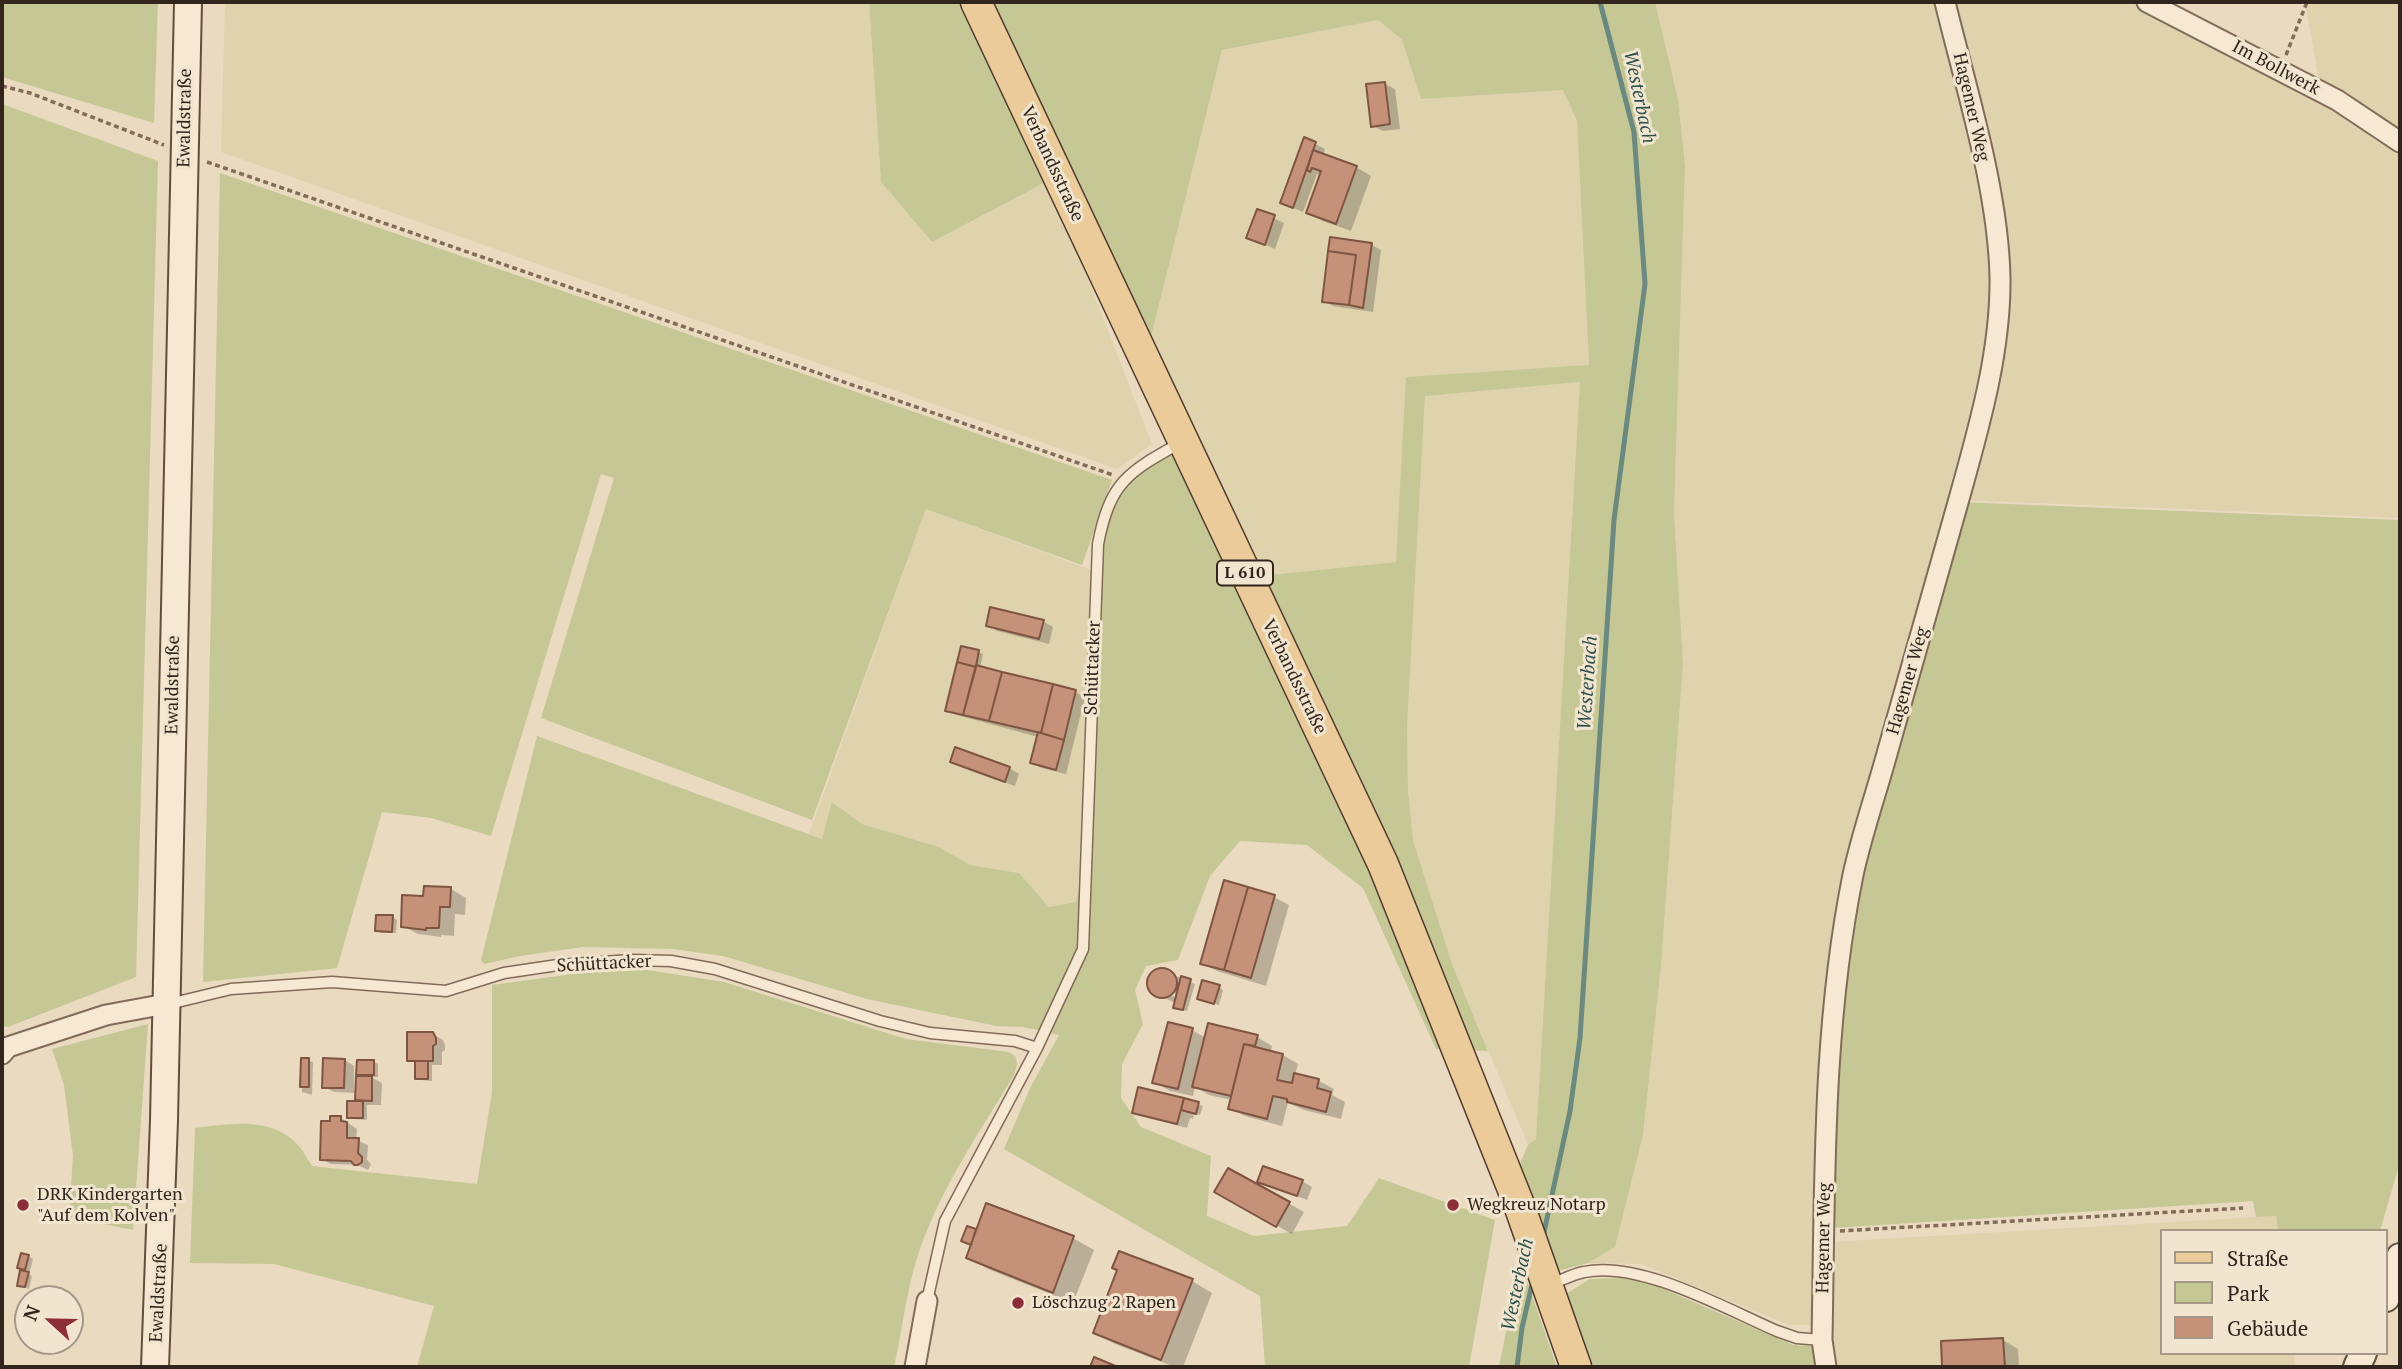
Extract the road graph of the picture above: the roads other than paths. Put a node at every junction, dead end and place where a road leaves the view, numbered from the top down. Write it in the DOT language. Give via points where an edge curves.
graph roads {
  1 [pos="188,2"];
  2 [pos="976,2"];
  3 [pos="1945,2"];
  4 [pos="2147,2"];
  5 [pos="2400,142"];
  6 [pos="1182,442"];
  7 [pos="166,1004"];
  8 [pos="1037,1048"];
  9 [pos="4,1049"];
  10 [pos="2400,1256"];
  11 [pos="1541,1265"];
  12 [pos="2388,1292"];
  13 [pos="927,1301"];
  14 [pos="1822,1340"];
  15 [pos="155,1367"];
  16 [pos="915,1367"];
  17 [pos="1576,1367"];
  18 [pos="1826,1367"];
  1 -- 7 [label="street, Ewaldstraße"];
  2 -- 6 [label="main road, Verbandsstraße / L 610"];
  3 -- 14 [label="street, Hagemer Weg" via="1990,189 1999,257 1997,320 1974,443 1854,870 1839,951 1828,1076"];
  4 -- 5 [label="street, Im Bollwerk" via="2337,100"];
  6 -- 8 [label="lane, Schüttacker" via="1146,462 1117,487 1098,544 1083,949"];
  6 -- 11 [label="main road, Verbandsstraße / L 610" via="1384,864"];
  7 -- 8 [label="lane, Schüttacker" via="231,989 332,982 446,991 504,973 558,965 671,961 715,969 930,1033 1015,1041"];
  7 -- 9 [label="street" via="106,1015"];
  7 -- 15 [label="street, Ewaldstraße"];
  8 -- 13 [label="lane, Schüttacker" via="945,1221"];
  10 -- 12 [label="street"];
  11 -- 14 [label="lane" via="1645,1276 1777,1331"];
  11 -- 17 [label="main road, Verbandsstraße / L 610"];
  13 -- 16 [label="street, Schüttacker"];
  14 -- 18 [label="street, Hagemer Weg"];
}
